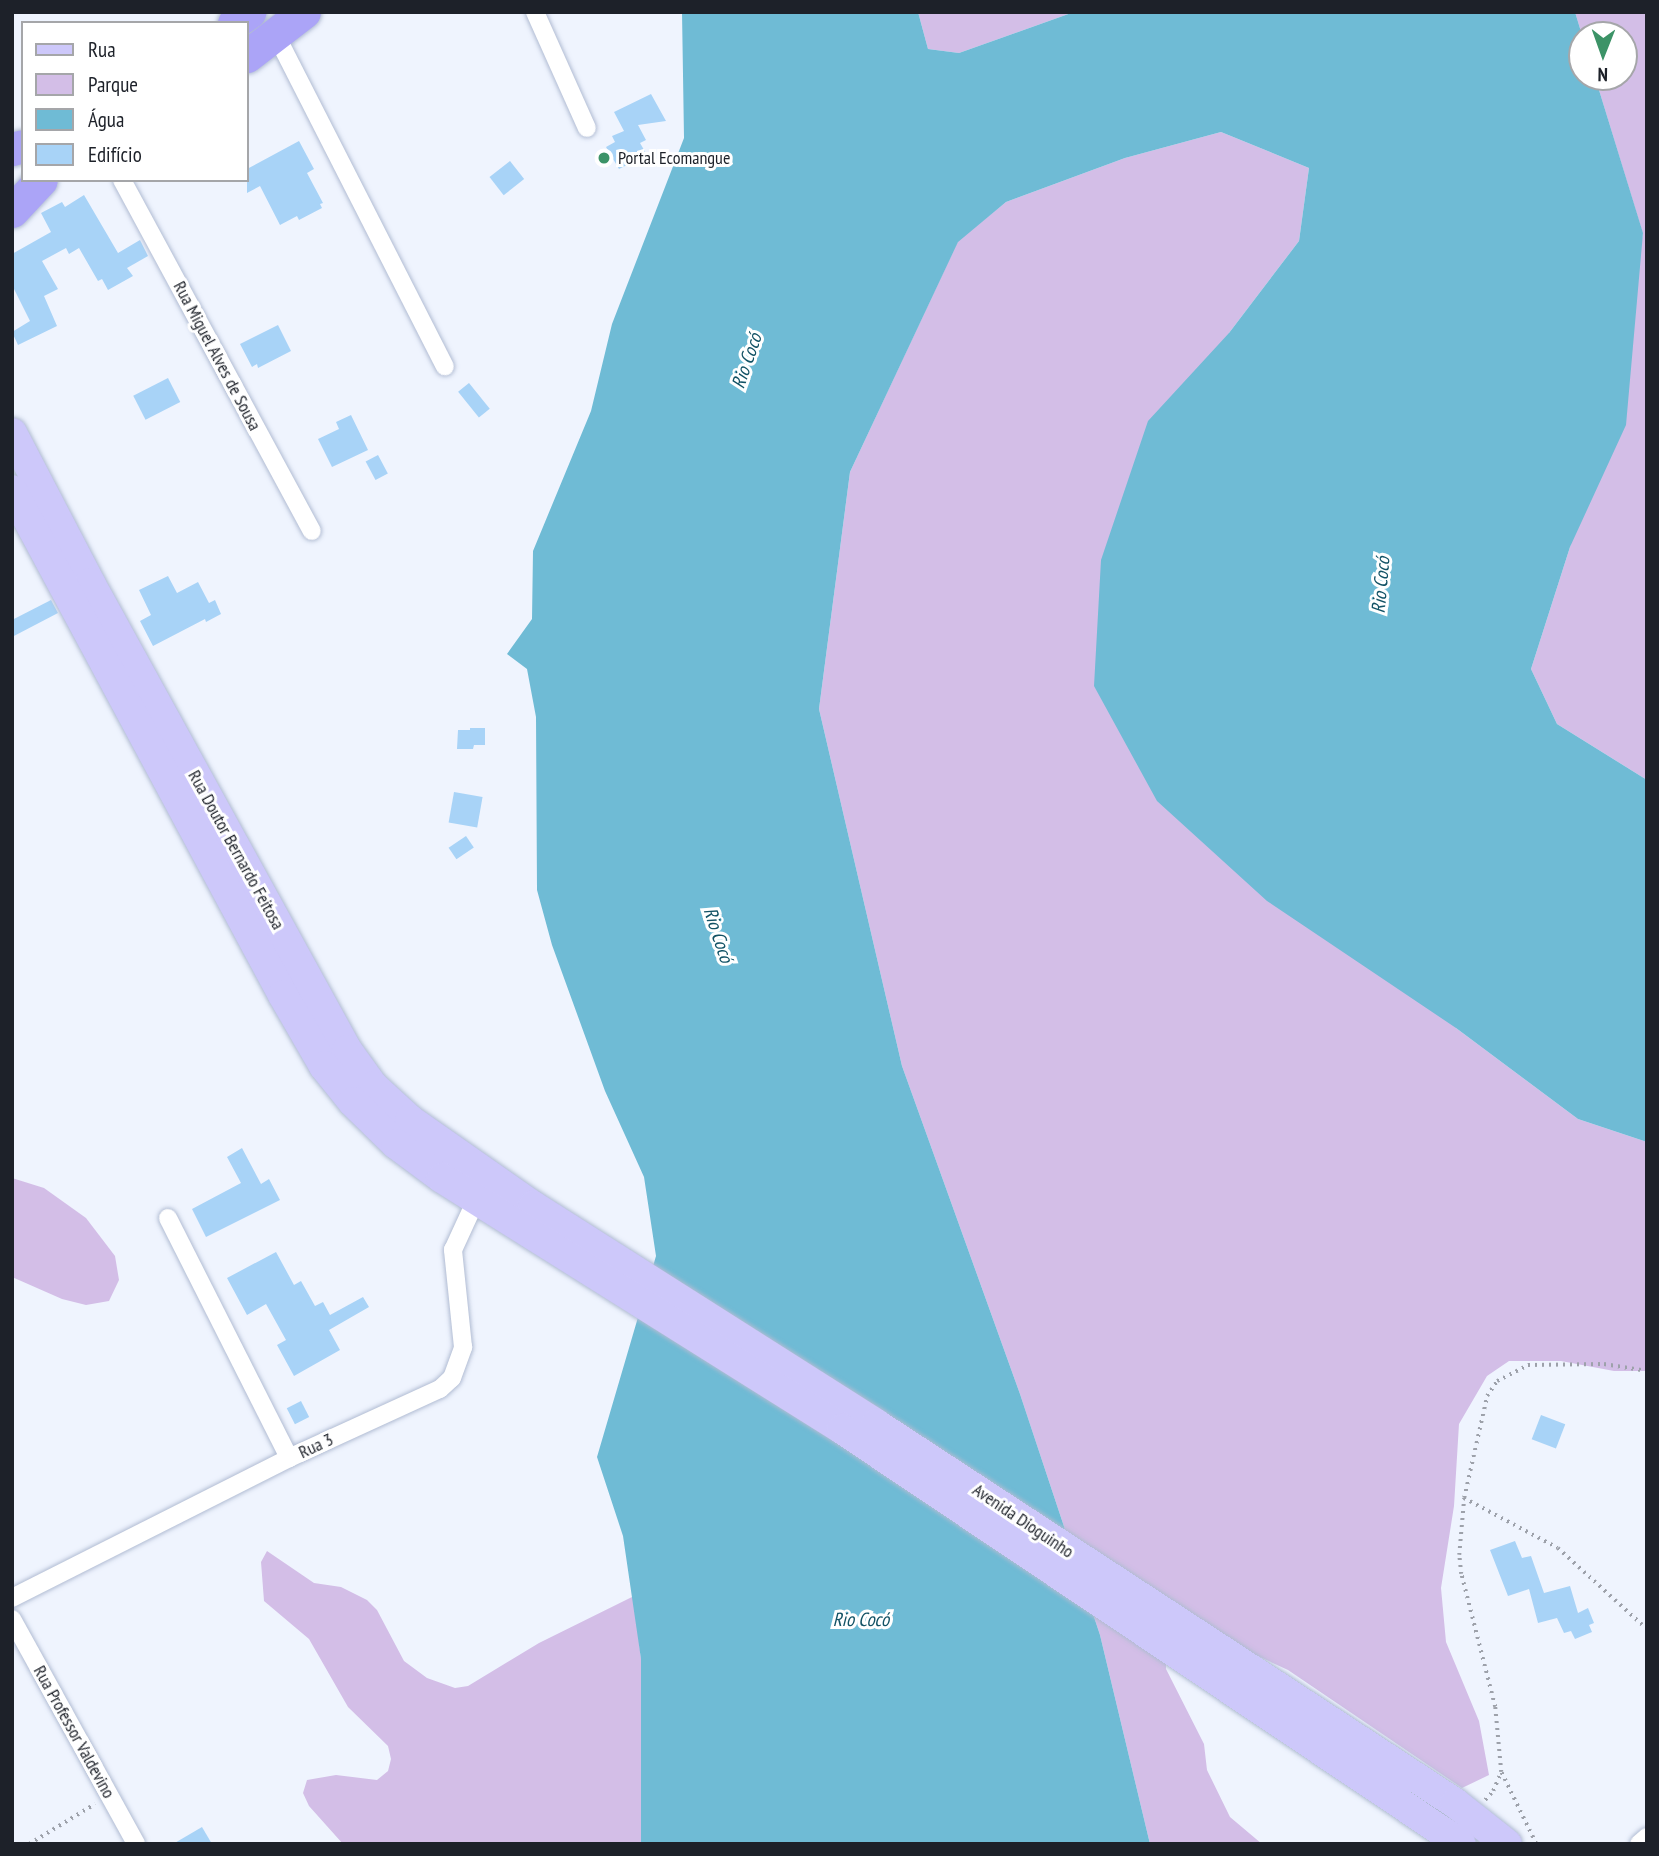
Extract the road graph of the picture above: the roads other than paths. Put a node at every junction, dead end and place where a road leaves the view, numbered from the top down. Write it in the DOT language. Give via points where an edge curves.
graph roads {
  1 [pos="304,12"];
  2 [pos="535,12"];
  3 [pos="276,35"];
  4 [pos="248,55"];
  5 [pos="587,128"];
  6 [pos="39,182"];
  7 [pos="122,182"];
  8 [pos="12,211"];
  9 [pos="445,366"];
  10 [pos="12,433"];
  11 [pos="12,490"];
  12 [pos="312,531"];
  13 [pos="476,1200"];
  14 [pos="526,1217"];
  15 [pos="168,1218"];
  16 [pos="289,1458"];
  17 [pos="12,1598"];
  18 [pos="12,1619"];
  19 [pos="1230,1673"];
  20 [pos="1647,1837"];
  21 [pos="136,1844"];
  22 [pos="1461,1844"];
  23 [pos="1507,1844"];
  24 [pos="1639,1844"];
  1 -- 3 [label="highway"];
  2 -- 5 [label="street"];
  3 -- 4 [label="highway"];
  3 -- 9 [label="street"];
  6 -- 8 [label="highway"];
  7 -- 12 [label="street, Rua Miguel Alves de Sousa"];
  10 -- 14 [label="main road, Rua Doutor Bernardo Feitosa" via="346,1050 373,1086 410,1121"];
  11 -- 13 [label="main road, Rua Doutor Bernardo Feitosa" via="324,1066 396,1144"];
  13 -- 14 [label="main road, Rua Doutor Bernardo Feitosa"];
  13 -- 16 [label="street, Rua 3" via="453,1250 463,1348 452,1378 440,1389"];
  14 -- 19 [label="main road, Avenida Dioguinho" via="842,1429"];
  15 -- 16 [label="street"];
  16 -- 17 [label="street, Rua 3"];
  18 -- 21 [label="street, Rua Professor Valdevino"];
  19 -- 22 [label="main road, Avenida Dioguinho"];
  19 -- 23 [label="main road, Avenida Dioguinho" via="1455,1803"];
  20 -- 24 [label="street"];
}
